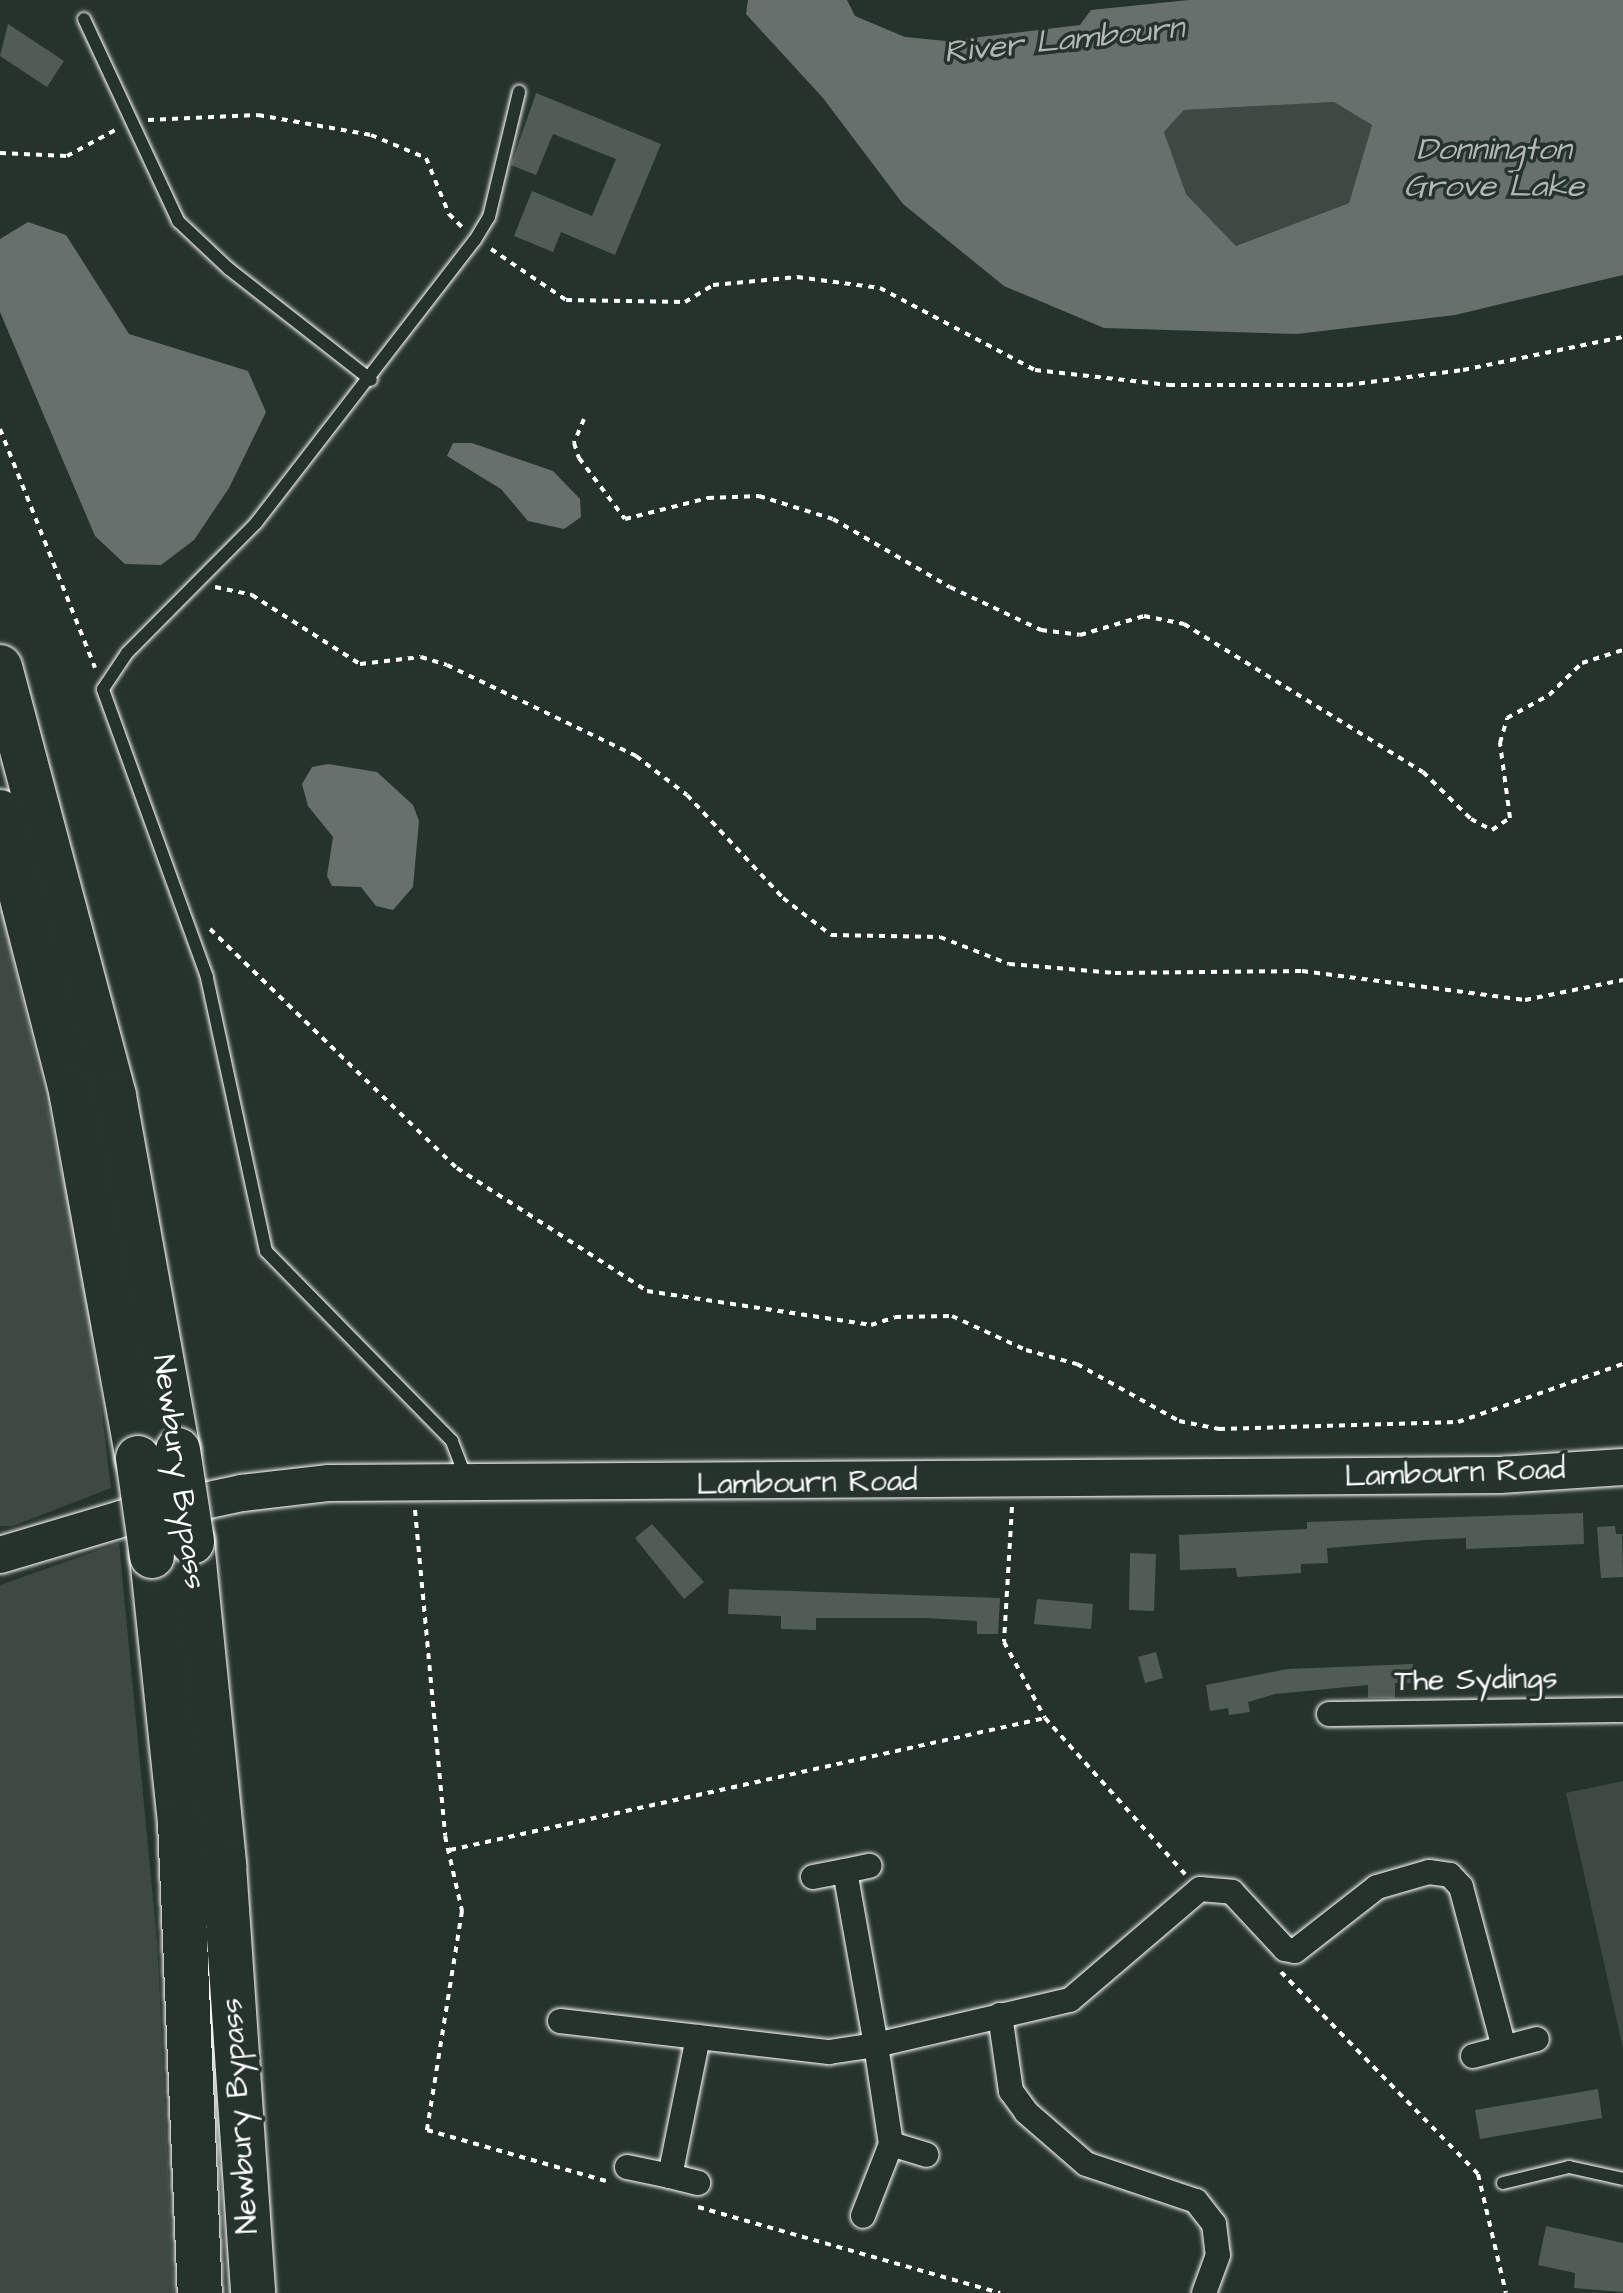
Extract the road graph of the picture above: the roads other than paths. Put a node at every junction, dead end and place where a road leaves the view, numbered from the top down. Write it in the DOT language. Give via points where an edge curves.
graph roads {
  1 [pos="84,19"];
  2 [pos="519,92"];
  3 [pos="371,380"];
  4 [pos="0,667"];
  5 [pos="0,812"];
  6 [pos="158,1454"];
  7 [pos="1623,1467"];
  8 [pos="467,1481"];
  9 [pos="172,1549"];
  10 [pos="0,1555"];
  11 [pos="1623,1710"];
  12 [pos="1329,1714"];
  13 [pos="869,1866"];
  14 [pos="845,1871"];
  15 [pos="813,1877"];
  16 [pos="1000,2015"];
  17 [pos="560,2021"];
  18 [pos="698,2037"];
  19 [pos="1537,2039"];
  20 [pos="876,2045"];
  21 [pos="1504,2047"];
  22 [pos="1473,2056"];
  23 [pos="891,2144"];
  24 [pos="926,2155"];
  25 [pos="625,2176"];
  26 [pos="670,2176"];
  27 [pos="1623,2179"];
  28 [pos="1503,2183"];
  29 [pos="691,2193"];
  30 [pos="863,2216"];
  31 [pos="200,2293"];
  32 [pos="253,2293"];
  33 [pos="1204,2293"];
  1 -- 3 [label="lane" via="178,221 229,269"];
  2 -- 3 [label="lane" via="489,217"];
  3 -- 8 [label="lane" via="256,523 127,653 103,689 207,977 266,1251 452,1441"];
  4 -- 6 [label="highway, Newbury Bypass" via="114,1096"];
  5 -- 6 [label="highway, Newbury Bypass"];
  6 -- 9 [label="highway, Newbury Bypass, bridge"];
  7 -- 8 [label="street, Lambourn Road" via="1421,1476 617,1485"];
  8 -- 10 [label="street, Lambourn Road" via="242,1493 81,1529"];
  9 -- 31 [label="highway, Newbury Bypass"];
  9 -- 32 [label="highway, Newbury Bypass" via="224,1865"];
  11 -- 12 [label="street, The Sydings"];
  13 -- 14 [label="street"];
  14 -- 15 [label="street"];
  14 -- 20 [label="street"];
  16 -- 20 [label="street"];
  16 -- 21 [label="street" via="1070,2000 1200,1889 1232,1892 1285,1949 1295,1951 1350,1902 1429,1872 1450,1875 1461,1887"];
  16 -- 33 [label="street" via="1011,2091 1026,2112 1086,2164 1196,2201 1214,2224 1218,2255"];
  17 -- 18 [label="street"];
  18 -- 20 [label="street" via="829,2052"];
  18 -- 26 [label="street"];
  19 -- 21 [label="street"];
  20 -- 23 [label="street"];
  21 -- 22 [label="street"];
  23 -- 24 [label="street"];
  23 -- 30 [label="street"];
  25 -- 26 [label="street"];
  26 -- 29 [label="street"];
  27 -- 28 [label="lane" via="1569,2167"];
}
